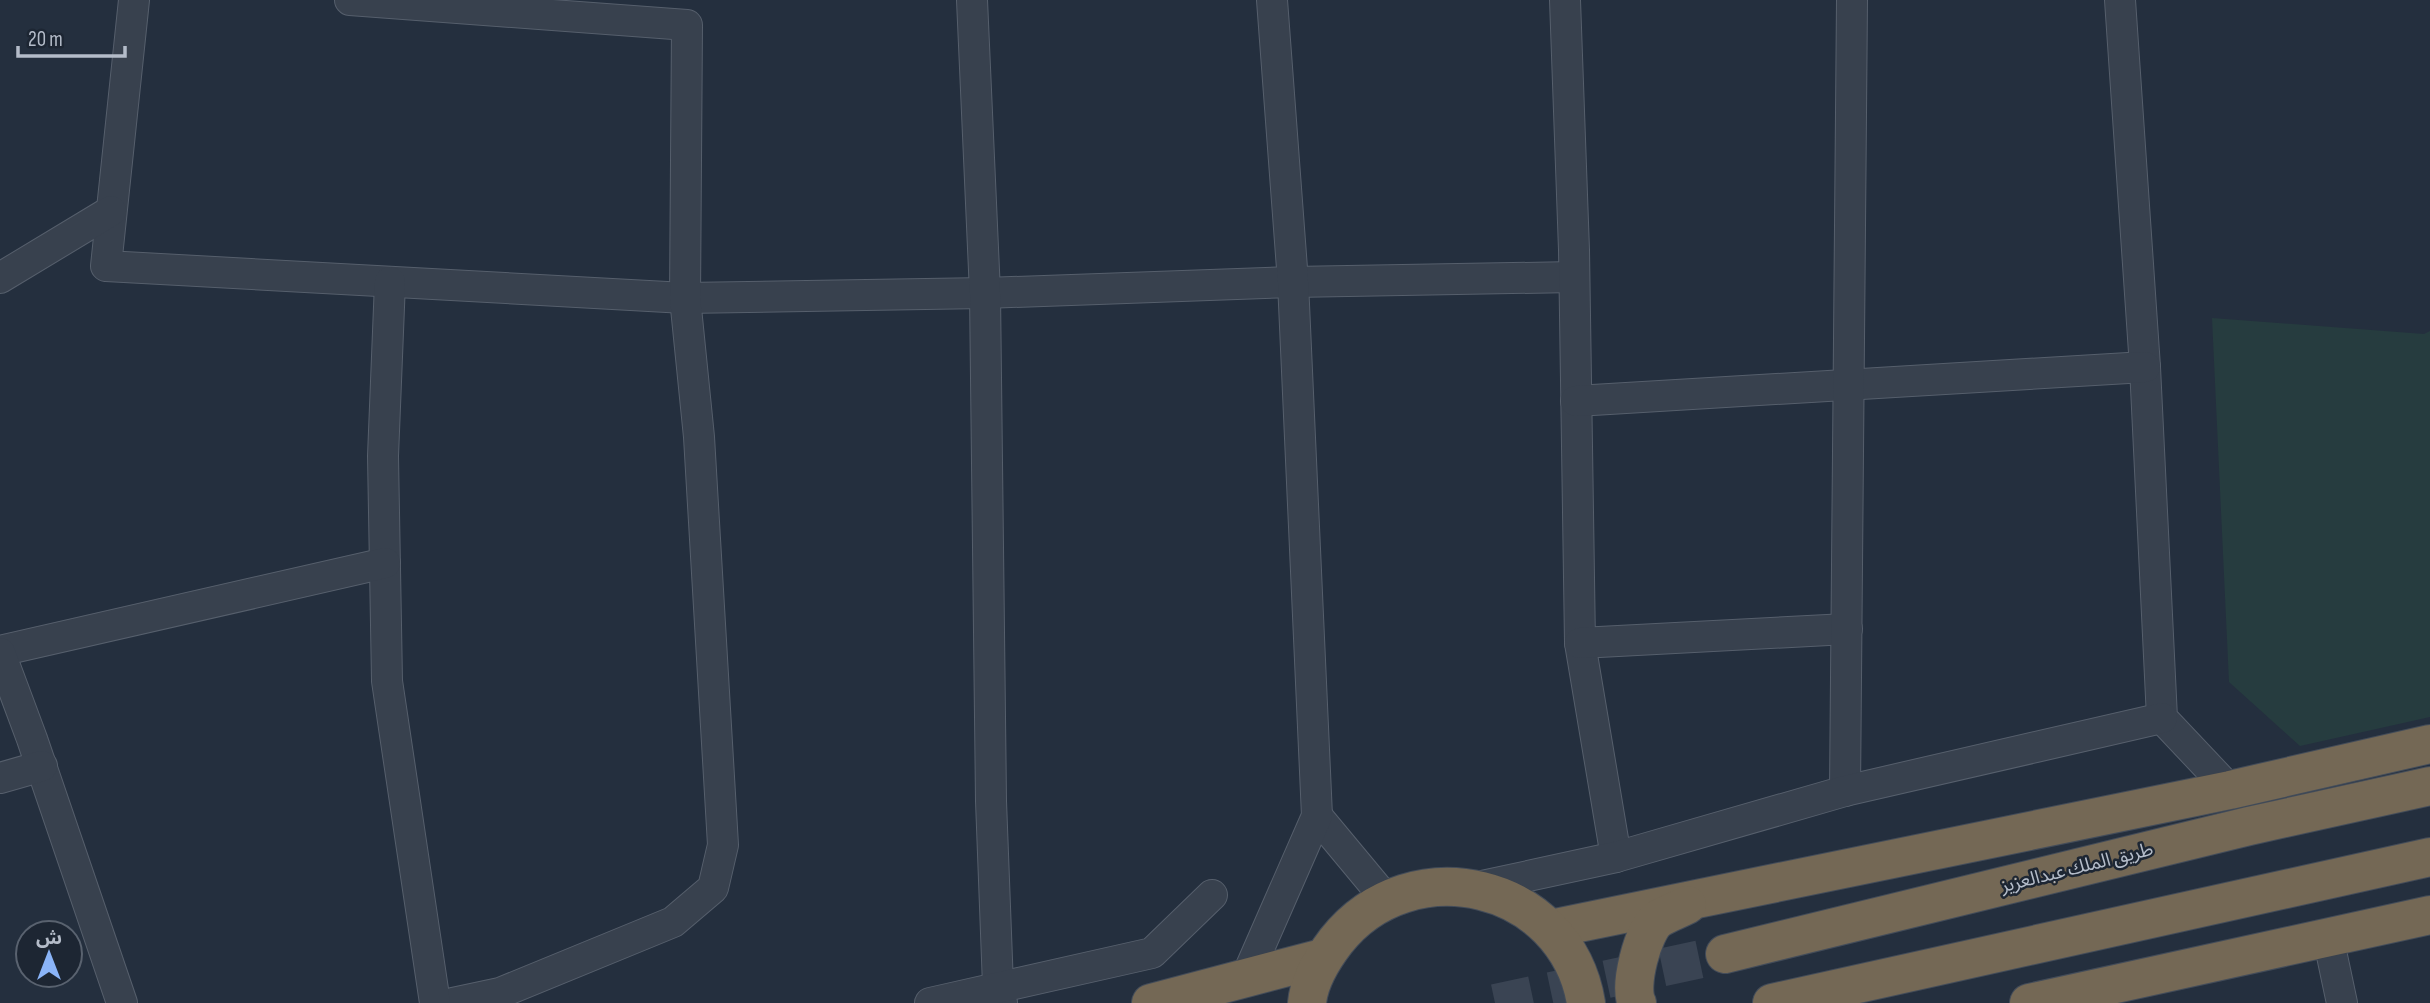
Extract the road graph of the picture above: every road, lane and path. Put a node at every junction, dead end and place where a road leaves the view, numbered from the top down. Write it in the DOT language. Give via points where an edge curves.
graph roads {
  1 [pos="134,0"];
  2 [pos="351,0"];
  3 [pos="972,0"];
  4 [pos="1272,0"];
  5 [pos="1565,0"];
  6 [pos="1852,0"];
  7 [pos="2120,0"];
  8 [pos="111,211"];
  9 [pos="1574,276"];
  10 [pos="0,278"];
  11 [pos="390,282"];
  12 [pos="1293,282"];
  13 [pos="985,293"];
  14 [pos="685,298"];
  15 [pos="2145,367"];
  16 [pos="1850,385"];
  17 [pos="1576,401"];
  18 [pos="385,563"];
  19 [pos="1847,629"];
  20 [pos="1580,643"];
  21 [pos="0,652"];
  22 [pos="2162,718"];
  23 [pos="2430,744"];
  24 [pos="41,766"];
  25 [pos="0,778"];
  26 [pos="2430,786"];
  27 [pos="2231,790"];
  28 [pos="1844,791"];
  29 [pos="1317,816"];
  30 [pos="1616,857"];
  31 [pos="2430,857"];
  32 [pos="1473,888"];
  33 [pos="1212,895"];
  34 [pos="1386,899"];
  35 [pos="1698,900"];
  36 [pos="2430,915"];
  37 [pos="1550,929"];
  38 [pos="2328,937"];
  39 [pos="1725,954"];
  40 [pos="1322,958"];
  41 [pos="1246,978"];
  42 [pos="1000,995"];
  43 [pos="1159,1002"];
  44 [pos="122,1003"];
  45 [pos="435,1003"];
  46 [pos="453,1003"];
  47 [pos="930,1003"];
  48 [pos="1307,1003"];
  49 [pos="1586,1003"];
  50 [pos="1637,1003"];
  51 [pos="1772,1003"];
  52 [pos="2029,1003"];
  53 [pos="2342,1003"];
  1 -- 8 [label="street"];
  2 -- 14 [label="street" via="687,25"];
  3 -- 13 [label="street"];
  4 -- 12 [label="street"];
  5 -- 9 [label="street"];
  6 -- 16 [label="street"];
  7 -- 15 [label="street"];
  8 -- 10 [label="street"];
  8 -- 11 [label="street" via="106,266"];
  9 -- 12 [label="street"];
  9 -- 17 [label="street"];
  11 -- 14 [label="street"];
  11 -- 18 [label="street" via="383,456"];
  12 -- 13 [label="street"];
  12 -- 29 [label="street"];
  13 -- 14 [label="street"];
  13 -- 42 [label="street" via="991,801"];
  14 -- 46 [label="street" via="699,437 723,845 713,888 673,922 500,993"];
  15 -- 16 [label="street"];
  15 -- 22 [label="street"];
  16 -- 17 [label="street"];
  16 -- 19 [label="street"];
  17 -- 20 [label="street"];
  18 -- 21 [label="street"];
  18 -- 45 [label="street" via="387,681"];
  19 -- 20 [label="street"];
  19 -- 28 [label="street"];
  20 -- 30 [label="street"];
  21 -- 24 [label="street"];
  22 -- 27 [label="street"];
  22 -- 28 [label="street"];
  23 -- 27 [label="highway"];
  24 -- 25 [label="street"];
  24 -- 44 [label="street"];
  26 -- 39 [label="highway, طريق الملك عبدالعزيز"];
  27 -- 35 [label="highway"];
  28 -- 30 [label="street"];
  29 -- 34 [label="street"];
  29 -- 41 [label="street"];
  30 -- 32 [label="street"];
  31 -- 51 [label="highway"];
  32 -- 34 [label="highway" via="1429,886"];
  32 -- 37 [label="highway" via="1515,902"];
  33 -- 42 [label="street" via="1152,953"];
  34 -- 40 [label="highway" via="1350,924"];
  35 -- 37 [label="highway"];
  35 -- 50 [label="highway" via="1655,921 1635,967"];
  36 -- 38 [label="highway"];
  37 -- 49 [label="highway" via="1570,957"];
  38 -- 52 [label="highway"];
  38 -- 53 [label="street"];
  40 -- 41 [label="highway"];
  40 -- 48 [label="highway"];
  41 -- 43 [label="highway"];
  42 -- 47 [label="street"];
}
